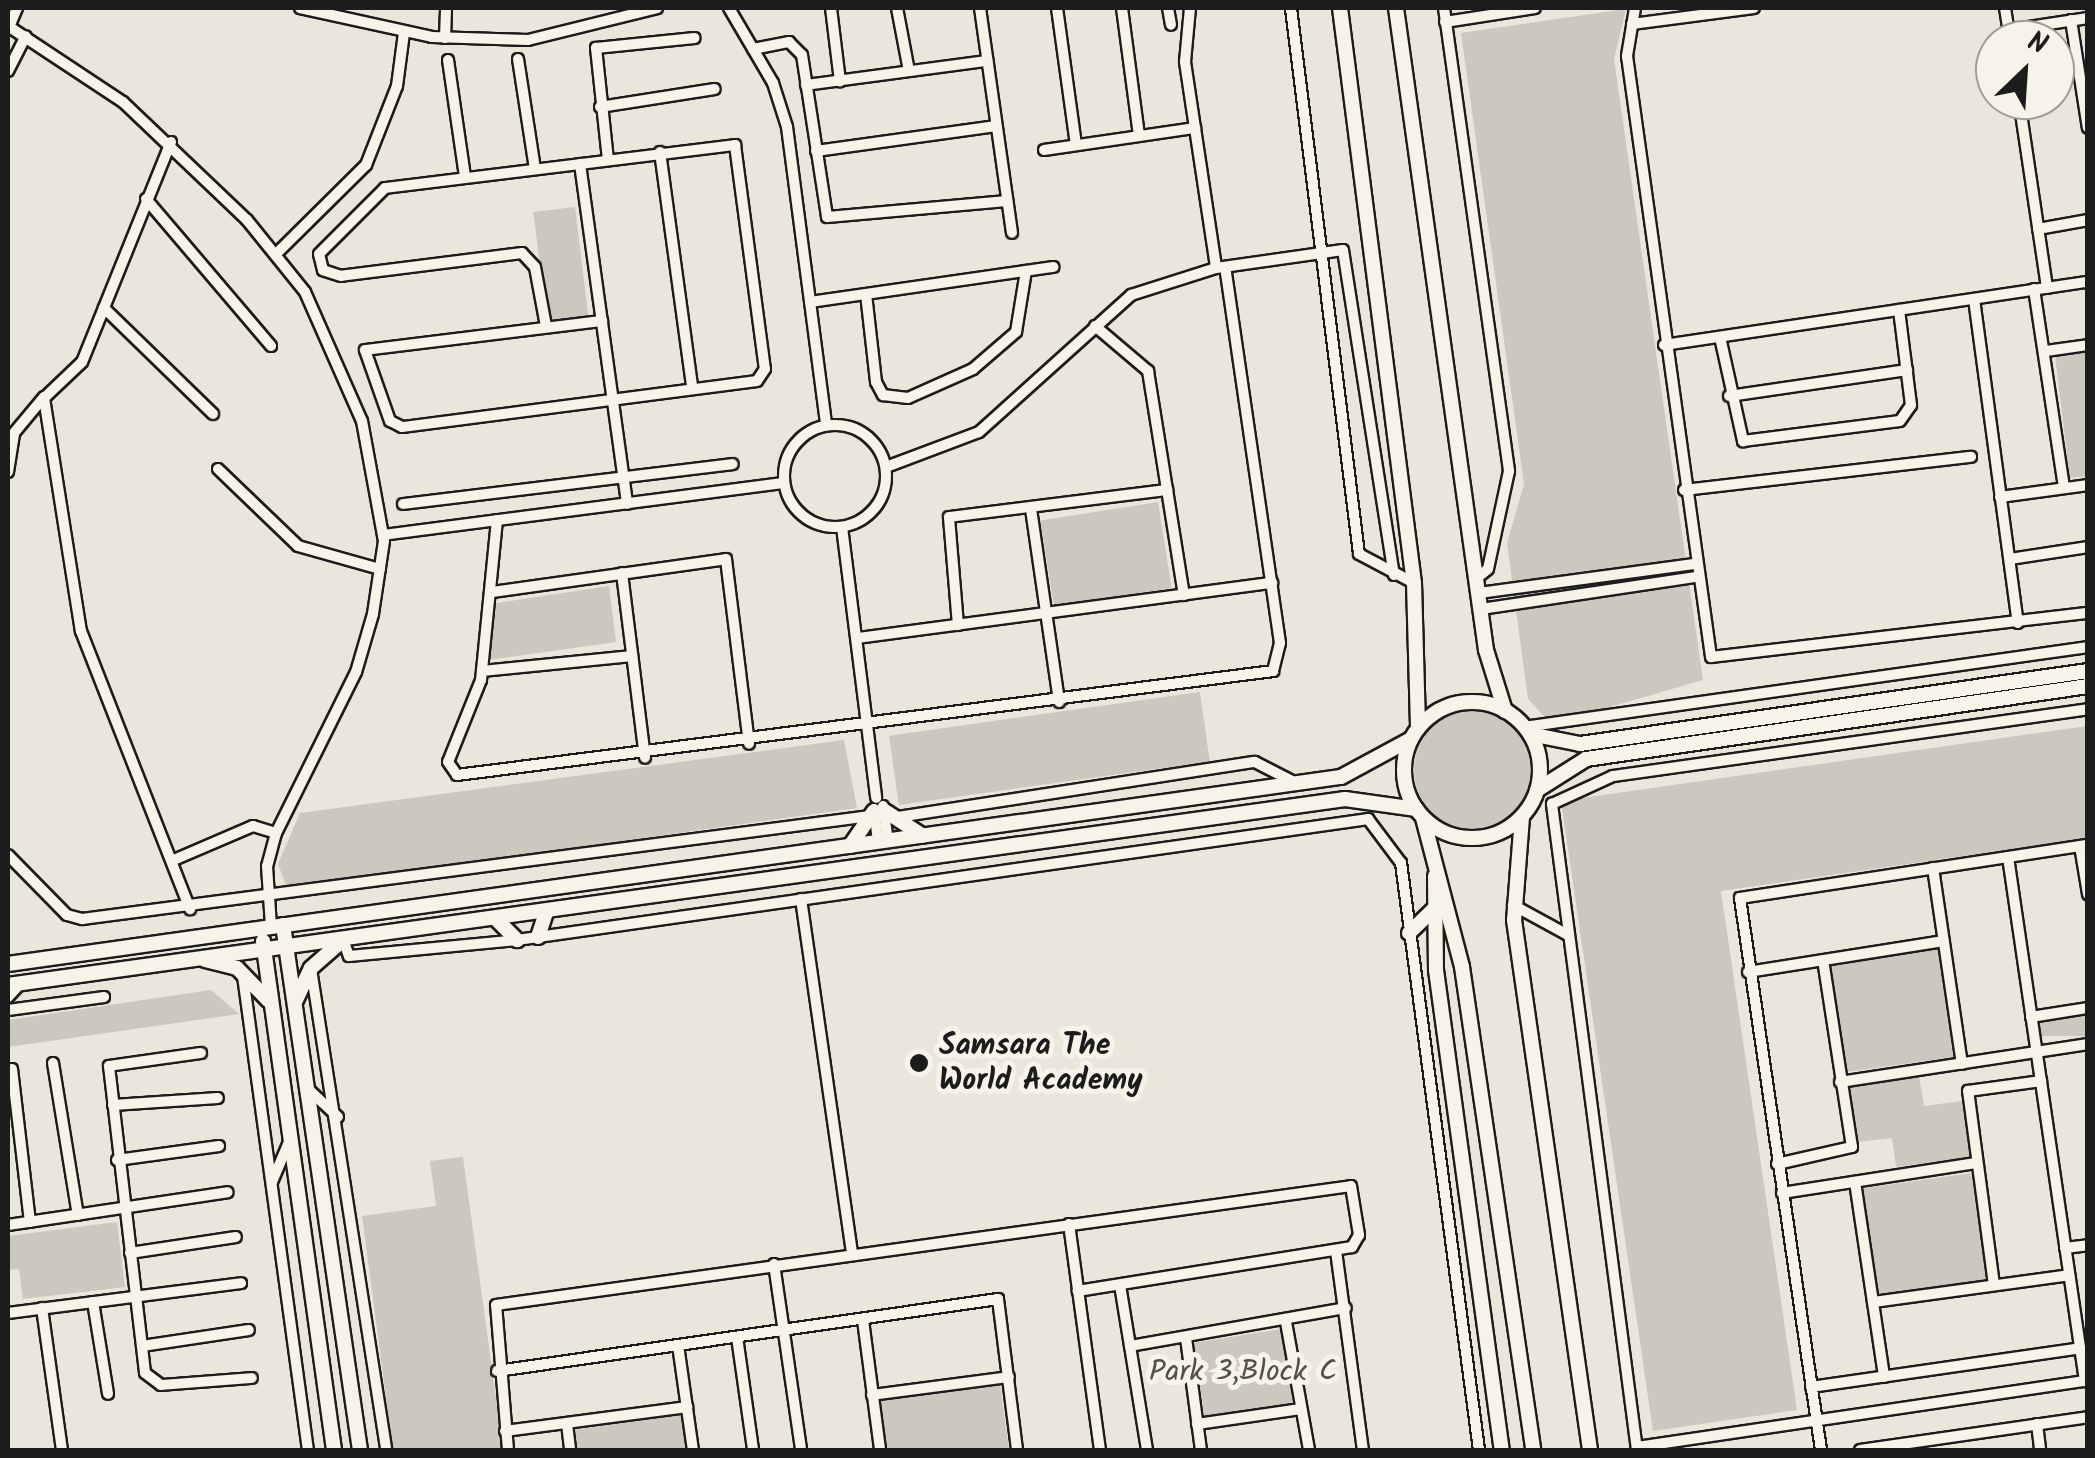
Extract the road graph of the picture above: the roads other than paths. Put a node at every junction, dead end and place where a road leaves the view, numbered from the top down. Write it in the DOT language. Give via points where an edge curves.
graph roads {
  1 [pos="17,8"];
  2 [pos="300,8"];
  3 [pos="446,8"];
  4 [pos="657,8"];
  5 [pos="728,8"];
  6 [pos="830,8"];
  7 [pos="898,8"];
  8 [pos="980,8"];
  9 [pos="1057,8"];
  10 [pos="1122,8"];
  11 [pos="1168,8"];
  12 [pos="1190,8"];
  13 [pos="1291,8"];
  14 [pos="1340,8"];
  15 [pos="1396,8"];
  16 [pos="1444,8"];
  17 [pos="1535,8"];
  18 [pos="1636,8"];
  19 [pos="1754,8"];
  20 [pos="2088,18"];
  21 [pos="2071,20"];
  22 [pos="1444,22"];
  23 [pos="1632,24"];
  24 [pos="1171,26"];
  25 [pos="8,27"];
  26 [pos="404,33"];
  27 [pos="26,36"];
  28 [pos="445,38"];
  29 [pos="694,38"];
  30 [pos="2075,45"];
  31 [pos="753,49"];
  32 [pos="518,59"];
  33 [pos="448,60"];
  34 [pos="986,61"];
  35 [pos="8,71"];
  36 [pos="910,71"];
  37 [pos="840,81"];
  38 [pos="806,85"];
  39 [pos="715,89"];
  40 [pos="600,107"];
  41 [pos="2022,120"];
  42 [pos="996,126"];
  43 [pos="1195,128"];
  44 [pos="2088,128"];
  45 [pos="1139,136"];
  46 [pos="171,142"];
  47 [pos="1076,145"];
  48 [pos="1044,150"];
  49 [pos="816,151"];
  50 [pos="660,152"];
  51 [pos="608,160"];
  52 [pos="580,164"];
  53 [pos="535,169"];
  54 [pos="465,177"];
  55 [pos="146,199"];
  56 [pos="1008,201"];
  57 [pos="2088,220"];
  58 [pos="2038,228"];
  59 [pos="1012,233"];
  60 [pos="1318,252"];
  61 [pos="276,254"];
  62 [pos="1054,267"];
  63 [pos="1220,268"];
  64 [pos="1026,271"];
  65 [pos="2088,282"];
  66 [pos="2048,288"];
  67 [pos="2034,289"];
  68 [pos="866,294"];
  69 [pos="1974,299"];
  70 [pos="810,302"];
  71 [pos="104,308"];
  72 [pos="1899,310"];
  73 [pos="602,321"];
  74 [pos="546,326"];
  75 [pos="1095,326"];
  76 [pos="1720,337"];
  77 [pos="1664,345"];
  78 [pos="2088,345"];
  79 [pos="271,346"];
  80 [pos="365,350"];
  81 [pos="2046,350"];
  82 [pos="339,352"];
  83 [pos="1906,370"];
  84 [pos="692,386"];
  85 [pos="614,396"];
  86 [pos="1730,396"];
  87 [pos="44,397"];
  88 [pos="213,414"];
  89 [pos="826,425"];
  90 [pos="1971,458"];
  91 [pos="734,464"];
  92 [pos="886,467"];
  93 [pos="218,469"];
  94 [pos="8,472"];
  95 [pos="624,480"];
  96 [pos="784,484"];
  97 [pos="2088,484"];
  98 [pos="2064,488"];
  99 [pos="1167,490"];
  100 [pos="1684,490"];
  101 [pos="2000,497"];
  102 [pos="403,504"];
  103 [pos="627,504"];
  104 [pos="1031,509"];
  105 [pos="496,520"];
  106 [pos="842,527"];
  107 [pos="383,535"];
  108 [pos="2088,547"];
  109 [pos="2010,559"];
  110 [pos="1694,564"];
  111 [pos="380,569"];
  112 [pos="622,573"];
  113 [pos="1394,575"];
  114 [pos="1696,578"];
  115 [pos="1272,583"];
  116 [pos="1414,584"];
  117 [pos="492,592"];
  118 [pos="1479,593"];
  119 [pos="1184,594"];
  120 [pos="1046,613"];
  121 [pos="2088,613"];
  122 [pos="2018,623"];
  123 [pos="958,625"];
  124 [pos="858,638"];
  125 [pos="2088,647"];
  126 [pos="632,656"];
  127 [pos="482,671"];
  128 [pos="2088,671"];
  129 [pos="2088,686"];
  130 [pos="1059,702"];
  131 [pos="2088,709"];
  132 [pos="1505,710"];
  133 [pos="871,727"];
  134 [pos="1527,731"];
  135 [pos="1414,733"];
  136 [pos="749,744"];
  137 [pos="644,758"];
  138 [pos="1296,783"];
  139 [pos="1538,790"];
  140 [pos="1285,806"];
  141 [pos="881,810"];
  142 [pos="1420,814"];
  143 [pos="1522,817"];
  144 [pos="1274,828"];
  145 [pos="276,833"];
  146 [pos="923,836"];
  147 [pos="883,842"];
  148 [pos="850,846"];
  149 [pos="2084,846"];
  150 [pos="1435,850"];
  151 [pos="8,855"];
  152 [pos="2008,857"];
  153 [pos="176,860"];
  154 [pos="1934,868"];
  155 [pos="2088,894"];
  156 [pos="802,899"];
  157 [pos="269,900"];
  158 [pos="1513,905"];
  159 [pos="1436,908"];
  160 [pos="190,909"];
  161 [pos="546,912"];
  162 [pos="496,919"];
  163 [pos="272,927"];
  164 [pos="1408,932"];
  165 [pos="1568,935"];
  166 [pos="538,936"];
  167 [pos="344,939"];
  168 [pos="517,940"];
  169 [pos="1944,942"];
  170 [pos="286,947"];
  171 [pos="264,950"];
  172 [pos="200,958"];
  173 [pos="1823,960"];
  174 [pos="8,964"];
  175 [pos="310,968"];
  176 [pos="242,971"];
  177 [pos="1748,972"];
  178 [pos="15,984"];
  179 [pos="8,997"];
  180 [pos="104,997"];
  181 [pos="295,1002"];
  182 [pos="272,1005"];
  183 [pos="2088,1008"];
  184 [pos="8,1010"];
  185 [pos="2031,1017"];
  186 [pos="2088,1044"];
  187 [pos="201,1053"];
  188 [pos="2036,1053"];
  189 [pos="53,1062"];
  190 [pos="1962,1064"];
  191 [pos="12,1068"];
  192 [pos="2040,1081"];
  193 [pos="1840,1082"];
  194 [pos="307,1088"];
  195 [pos="218,1098"];
  196 [pos="114,1105"];
  197 [pos="338,1117"];
  198 [pos="290,1140"];
  199 [pos="220,1146"];
  200 [pos="117,1160"];
  201 [pos="1976,1163"];
  202 [pos="1777,1164"];
  203 [pos="272,1182"];
  204 [pos="1855,1182"];
  205 [pos="228,1192"];
  206 [pos="1782,1193"];
  207 [pos="124,1208"];
  208 [pos="78,1214"];
  209 [pos="30,1222"];
  210 [pos="1069,1224"];
  211 [pos="8,1225"];
  212 [pos="236,1237"];
  213 [pos="2088,1245"];
  214 [pos="2065,1248"];
  215 [pos="852,1250"];
  216 [pos="1336,1251"];
  217 [pos="130,1253"];
  218 [pos="774,1264"];
  219 [pos="2069,1275"];
  220 [pos="241,1283"];
  221 [pos="1120,1284"];
  222 [pos="1994,1285"];
  223 [pos="1078,1291"];
  224 [pos="136,1296"];
  225 [pos="93,1302"];
  226 [pos="1872,1302"];
  227 [pos="42,1308"];
  228 [pos="1346,1308"];
  229 [pos="8,1313"];
  230 [pos="863,1320"];
  231 [pos="1286,1322"];
  232 [pos="250,1330"];
  233 [pos="784,1330"];
  234 [pos="737,1337"];
  235 [pos="1186,1338"];
  236 [pos="678,1345"];
  237 [pos="142,1346"];
  238 [pos="1130,1346"];
  239 [pos="2080,1348"];
  240 [pos="497,1372"];
  241 [pos="1884,1376"];
  242 [pos="1009,1377"];
  243 [pos="252,1378"];
  244 [pos="2086,1380"];
  245 [pos="1811,1387"];
  246 [pos="108,1394"];
  247 [pos="872,1395"];
  248 [pos="687,1407"];
  249 [pos="1301,1410"];
  250 [pos="2088,1417"];
  251 [pos="1816,1420"];
  252 [pos="567,1424"];
  253 [pos="1197,1424"];
  254 [pos="2037,1424"];
  255 [pos="505,1431"];
  256 [pos="1637,1449"];
  257 [pos="62,1450"];
  258 [pos="308,1450"];
  259 [pos="334,1450"];
  260 [pos="360,1450"];
  261 [pos="386,1450"];
  262 [pos="508,1450"];
  263 [pos="570,1450"];
  264 [pos="693,1450"];
  265 [pos="754,1450"];
  266 [pos="801,1450"];
  267 [pos="880,1450"];
  268 [pos="1017,1450"];
  269 [pos="1100,1450"];
  270 [pos="1147,1450"];
  271 [pos="1201,1450"];
  272 [pos="1309,1450"];
  273 [pos="1363,1450"];
  274 [pos="1479,1450"];
  275 [pos="1502,1450"];
  276 [pos="1533,1450"];
  277 [pos="1590,1450"];
  278 [pos="1821,1450"];
  279 [pos="1860,1450"];
  280 [pos="2040,1450"];
  1 -- 25 [label="street"];
  2 -- 26 [label="street"];
  3 -- 28 [label="street"];
  4 -- 28 [label="street" via="528,40"];
  5 -- 31 [label="street"];
  6 -- 37 [label="street"];
  7 -- 36 [label="street"];
  8 -- 34 [label="street"];
  9 -- 47 [label="street"];
  10 -- 45 [label="street"];
  11 -- 24 [label="street"];
  12 -- 43 [label="street"];
  13 -- 60 [label="street"];
  14 -- 116 [label="street"];
  15 -- 118 [label="street"];
  16 -- 22 [label="street"];
  17 -- 22 [label="street"];
  18 -- 23 [label="street"];
  19 -- 23 [label="street"];
  20 -- 21 [label="street"];
  22 -- 118 [label="street" via="1509,471"];
  23 -- 77 [label="street" via="1627,56"];
  25 -- 27 [label="street"];
  26 -- 28 [label="street"];
  26 -- 61 [label="street" via="397,86 366,165"];
  27 -- 35 [label="street"];
  27 -- 46 [label="street"];
  29 -- 40 [label="street" via="596,48"];
  30 -- 44 [label="street"];
  31 -- 38 [label="street" via="796,46"];
  31 -- 70 [label="street" via="786,128"];
  32 -- 53 [label="street"];
  33 -- 54 [label="street"];
  34 -- 36 [label="street"];
  34 -- 42 [label="street"];
  36 -- 37 [label="street"];
  37 -- 38 [label="street"];
  38 -- 49 [label="street"];
  39 -- 40 [label="street"];
  40 -- 51 [label="street"];
  41 -- 58 [label="street"];
  42 -- 49 [label="street"];
  42 -- 56 [label="street"];
  43 -- 45 [label="street"];
  43 -- 63 [label="street"];
  45 -- 47 [label="street"];
  46 -- 55 [label="street"];
  46 -- 61 [label="street"];
  47 -- 48 [label="street"];
  49 -- 56 [label="street" via="827,216"];
  50 -- 51 [label="street"];
  50 -- 84 [label="street"];
  50 -- 84 [label="street" via="724,144 739,154 766,370 757,381"];
  51 -- 52 [label="street"];
  52 -- 53 [label="street"];
  52 -- 73 [label="street"];
  53 -- 54 [label="street"];
  54 -- 74 [label="street" via="377,192 319,254 323,270 341,276 522,252 535,266"];
  55 -- 71 [label="street"];
  55 -- 79 [label="street"];
  56 -- 59 [label="street"];
  57 -- 58 [label="street"];
  58 -- 66 [label="street"];
  60 -- 63 [label="street"];
  60 -- 113 [label="street" via="1359,554"];
  60 -- 113 [label="street" via="1343,250 1350,260"];
  61 -- 82 [label="street"];
  62 -- 64 [label="street"];
  63 -- 75 [label="street" via="1131,296"];
  63 -- 115 [label="street"];
  64 -- 68 [label="street"];
  64 -- 68 [label="street" via="1016,332 973,369 896,400 876,382"];
  65 -- 66 [label="street"];
  66 -- 67 [label="street"];
  67 -- 69 [label="street"];
  67 -- 81 [label="street"];
  68 -- 70 [label="street"];
  69 -- 72 [label="street"];
  69 -- 101 [label="street"];
  70 -- 89 [label="street"];
  71 -- 87 [label="street" via="82,362"];
  71 -- 88 [label="street"];
  72 -- 76 [label="street"];
  72 -- 83 [label="street"];
  73 -- 74 [label="street"];
  73 -- 85 [label="street"];
  74 -- 80 [label="street"];
  75 -- 92 [label="street" via="979,432"];
  75 -- 99 [label="street" via="1147,367"];
  76 -- 77 [label="street"];
  76 -- 86 [label="street"];
  77 -- 100 [label="street"];
  78 -- 81 [label="street"];
  80 -- 82 [label="street"];
  80 -- 85 [label="street" via="390,421 402,427"];
  81 -- 98 [label="street"];
  82 -- 107 [label="street"];
  83 -- 86 [label="street"];
  83 -- 86 [label="street" via="1908,416 1874,425 1743,441"];
  84 -- 85 [label="street"];
  85 -- 95 [label="street"];
  87 -- 94 [label="street" via="14,434"];
  87 -- 153 [label="street" via="81,632"];
  89 -- 92 [label="street" via="858,429"];
  89 -- 96 [label="street" via="789,452"];
  90 -- 100 [label="street"];
  91 -- 95 [label="street"];
  92 -- 106 [label="street" via="881,499"];
  93 -- 111 [label="street" via="298,546"];
  95 -- 102 [label="street"];
  95 -- 103 [label="street"];
  96 -- 103 [label="street"];
  96 -- 106 [label="street" via="811,521"];
  97 -- 98 [label="street"];
  98 -- 101 [label="street"];
  99 -- 104 [label="street"];
  99 -- 119 [label="street"];
  100 -- 110 [label="street"];
  101 -- 109 [label="street"];
  103 -- 105 [label="street"];
  104 -- 120 [label="street"];
  104 -- 123 [label="street" via="946,522"];
  105 -- 107 [label="street"];
  105 -- 117 [label="street"];
  106 -- 124 [label="street"];
  107 -- 111 [label="street"];
  108 -- 109 [label="street"];
  109 -- 122 [label="street"];
  110 -- 114 [label="street"];
  110 -- 118 [label="street"];
  111 -- 145 [label="street" via="356,672"];
  112 -- 117 [label="street"];
  112 -- 126 [label="street"];
  112 -- 136 [label="street" via="726,559"];
  113 -- 116 [label="street"];
  114 -- 118 [label="street"];
  114 -- 122 [label="street" via="1709,654 1719,661"];
  115 -- 119 [label="street"];
  115 -- 130 [label="street" via="1281,655 1273,671"];
  116 -- 135 [label="street"];
  117 -- 127 [label="street"];
  118 -- 132 [label="street"];
  119 -- 120 [label="street"];
  120 -- 123 [label="street"];
  120 -- 130 [label="street"];
  121 -- 122 [label="street"];
  123 -- 124 [label="street"];
  124 -- 133 [label="street"];
  125 -- 134 [label="street"];
  126 -- 127 [label="street"];
  126 -- 137 [label="street"];
  127 -- 137 [label="street" via="448,762 457,775"];
  128 -- 134 [label="street" via="1580,744"];
  129 -- 139 [label="street" via="1586,760"];
  130 -- 133 [label="street"];
  131 -- 165 [label="street" via="1583,784 1549,810"];
  132 -- 134 [label="street"];
  132 -- 135 [label="street" via="1471,702"];
  133 -- 136 [label="street"];
  133 -- 141 [label="street"];
  134 -- 139 [label="street"];
  135 -- 138 [label="street" via="1341,777"];
  135 -- 142 [label="street" via="1404,773"];
  136 -- 137 [label="street"];
  138 -- 141 [label="street" via="1255,762"];
  138 -- 146 [label="street"];
  139 -- 143 [label="street"];
  140 -- 142 [label="street" via="1344,799"];
  140 -- 144 [label="street"];
  140 -- 161 [label="street"];
  141 -- 146 [label="street"];
  141 -- 147 [label="street"];
  141 -- 148 [label="street"];
  141 -- 157 [label="street"];
  142 -- 143 [label="street" via="1473,838"];
  142 -- 150 [label="street"];
  143 -- 158 [label="street"];
  144 -- 156 [label="street"];
  144 -- 164 [label="street" via="1352,816 1376,823 1400,858"];
  145 -- 153 [label="street" via="253,826"];
  145 -- 157 [label="street"];
  146 -- 147 [label="street"];
  147 -- 148 [label="street"];
  148 -- 163 [label="street"];
  149 -- 152 [label="street"];
  149 -- 155 [label="street"];
  150 -- 159 [label="street"];
  150 -- 276 [label="street" via="1462,968"];
  151 -- 160 [label="street" via="72,918"];
  152 -- 154 [label="street"];
  152 -- 185 [label="street"];
  153 -- 160 [label="street"];
  154 -- 169 [label="street"];
  154 -- 177 [label="street" via="1743,896"];
  156 -- 166 [label="street"];
  156 -- 215 [label="street"];
  157 -- 160 [label="street"];
  157 -- 163 [label="street"];
  158 -- 165 [label="street"];
  158 -- 277 [label="street"];
  159 -- 164 [label="street"];
  159 -- 275 [label="street" via="1436,970"];
  161 -- 162 [label="street"];
  161 -- 166 [label="street"];
  162 -- 167 [label="street"];
  162 -- 168 [label="street"];
  163 -- 170 [label="street"];
  163 -- 171 [label="street"];
  163 -- 174 [label="street"];
  164 -- 274 [label="street"];
  165 -- 256 [label="street"];
  166 -- 168 [label="street"];
  167 -- 168 [label="street" via="350,956"];
  167 -- 170 [label="street"];
  167 -- 175 [label="street"];
  169 -- 173 [label="street"];
  169 -- 190 [label="street"];
  170 -- 171 [label="street"];
  170 -- 181 [label="street"];
  171 -- 172 [label="street"];
  171 -- 182 [label="street"];
  172 -- 176 [label="street"];
  172 -- 178 [label="street"];
  173 -- 177 [label="street"];
  173 -- 193 [label="street"];
  175 -- 181 [label="street"];
  175 -- 197 [label="street"];
  176 -- 182 [label="street"];
  176 -- 203 [label="street"];
  177 -- 202 [label="street"];
  178 -- 179 [label="street"];
  180 -- 184 [label="street"];
  181 -- 194 [label="street"];
  182 -- 198 [label="street"];
  183 -- 185 [label="street"];
  185 -- 188 [label="street"];
  186 -- 188 [label="street"];
  187 -- 196 [label="street" via="112,1061"];
  188 -- 190 [label="street"];
  188 -- 192 [label="street"];
  189 -- 208 [label="street"];
  190 -- 193 [label="street"];
  191 -- 209 [label="street"];
  192 -- 201 [label="street" via="1968,1091"];
  192 -- 214 [label="street"];
  193 -- 202 [label="street" via="1850,1150"];
  194 -- 197 [label="street"];
  194 -- 260 [label="street"];
  195 -- 196 [label="street"];
  196 -- 200 [label="street"];
  197 -- 261 [label="street"];
  198 -- 203 [label="street"];
  198 -- 259 [label="street"];
  199 -- 200 [label="street"];
  200 -- 207 [label="street"];
  201 -- 204 [label="street"];
  201 -- 222 [label="street"];
  202 -- 206 [label="street"];
  203 -- 258 [label="street"];
  204 -- 206 [label="street"];
  204 -- 226 [label="street"];
  205 -- 207 [label="street"];
  206 -- 245 [label="street"];
  207 -- 208 [label="street"];
  207 -- 217 [label="street"];
  208 -- 209 [label="street"];
  209 -- 211 [label="street"];
  210 -- 215 [label="street"];
  210 -- 216 [label="street" via="1342,1181 1359,1235"];
  210 -- 223 [label="street"];
  212 -- 217 [label="street"];
  213 -- 214 [label="street"];
  214 -- 219 [label="street"];
  215 -- 218 [label="street"];
  216 -- 221 [label="street"];
  216 -- 228 [label="street"];
  217 -- 224 [label="street"];
  218 -- 233 [label="street"];
  218 -- 240 [label="street" via="496,1305"];
  219 -- 222 [label="street"];
  219 -- 239 [label="street"];
  220 -- 224 [label="street"];
  221 -- 223 [label="street"];
  221 -- 238 [label="street"];
  222 -- 226 [label="street"];
  223 -- 269 [label="street"];
  224 -- 225 [label="street"];
  224 -- 237 [label="street"];
  225 -- 227 [label="street"];
  225 -- 246 [label="street"];
  226 -- 241 [label="street"];
  227 -- 229 [label="street"];
  227 -- 257 [label="street"];
  228 -- 231 [label="street"];
  228 -- 273 [label="street"];
  230 -- 233 [label="street"];
  230 -- 242 [label="street" via="998,1299"];
  230 -- 247 [label="street"];
  231 -- 235 [label="street"];
  231 -- 249 [label="street"];
  232 -- 237 [label="street"];
  233 -- 234 [label="street"];
  233 -- 266 [label="street"];
  234 -- 236 [label="street"];
  234 -- 265 [label="street"];
  235 -- 238 [label="street"];
  235 -- 253 [label="street"];
  236 -- 240 [label="street"];
  236 -- 248 [label="street"];
  237 -- 243 [label="street" via="154,1383"];
  238 -- 270 [label="street"];
  239 -- 241 [label="street"];
  239 -- 244 [label="street"];
  240 -- 255 [label="street"];
  241 -- 245 [label="street"];
  242 -- 247 [label="street"];
  242 -- 268 [label="street"];
  244 -- 251 [label="street"];
  245 -- 251 [label="street"];
  247 -- 267 [label="street"];
  248 -- 252 [label="street"];
  248 -- 264 [label="street"];
  249 -- 253 [label="street"];
  249 -- 272 [label="street"];
  250 -- 254 [label="street"];
  251 -- 256 [label="street"];
  251 -- 278 [label="street"];
  252 -- 255 [label="street"];
  252 -- 263 [label="street"];
  253 -- 271 [label="street"];
  254 -- 279 [label="street"];
  254 -- 280 [label="street"];
  255 -- 262 [label="street"];
}
